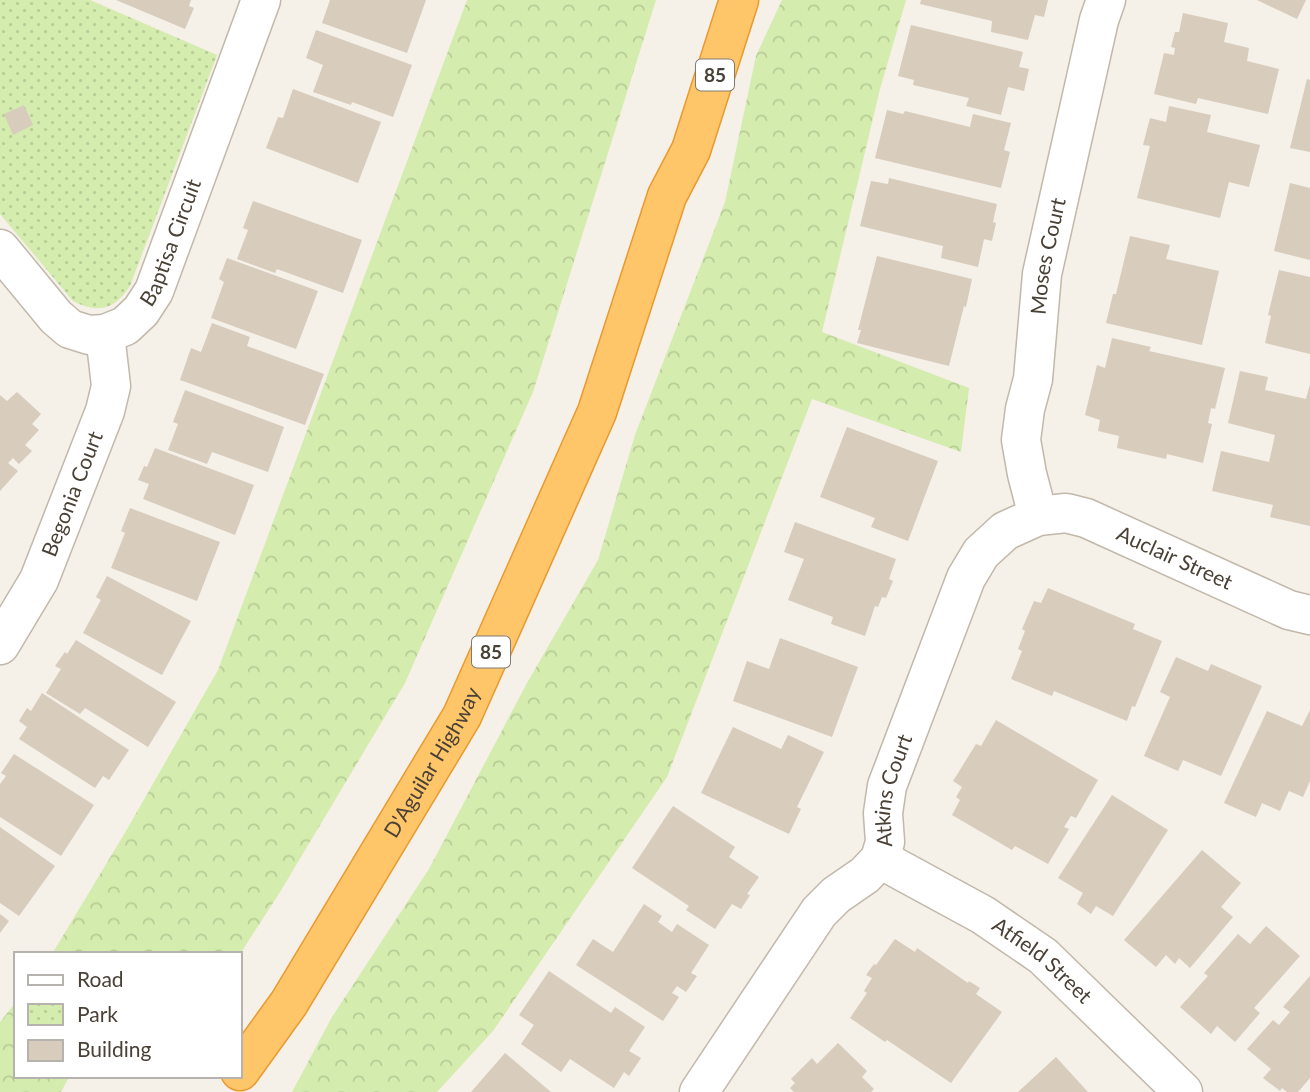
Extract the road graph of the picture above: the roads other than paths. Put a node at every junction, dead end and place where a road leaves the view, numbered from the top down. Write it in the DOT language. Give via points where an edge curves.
graph roads {
  1 [pos="261,0"];
  2 [pos="713,0"];
  3 [pos="739,0"];
  4 [pos="1106,0"];
  5 [pos="667,196"];
  6 [pos="0,249"];
  7 [pos="105,334"];
  8 [pos="1038,516"];
  9 [pos="1310,615"];
  10 [pos="0,645"];
  11 [pos="880,859"];
  12 [pos="242,1067"];
  13 [pos="699,1092"];
  14 [pos="1183,1092"];
  1 -- 7 [label="street, Baptisa Circuit" via="154,291 125,326"];
  2 -- 5 [label="highway, D'Aguilar Highway / 85" via="670,143"];
  3 -- 5 [label="highway, D'Aguilar Highway / 85" via="691,150"];
  4 -- 8 [label="street, Moses Court" via="1042,274 1033,379 1024,409 1021,440"];
  5 -- 12 [label="highway, D'Aguilar Highway / 85" via="597,412 462,716 289,1003"];
  6 -- 7 [label="street" via="70,329"];
  7 -- 10 [label="street, Begonia Court" via="111,386 105,411 39,580"];
  8 -- 9 [label="street, Auclair Street" via="1066,513 1086,518"];
  8 -- 11 [label="street, Atkins Court" via="1005,531 981,553 966,578 887,786"];
  11 -- 13 [label="street, Atkins Court" via="819,912"];
  11 -- 14 [label="street, Atfield Street" via="983,915 1043,956"];
}
